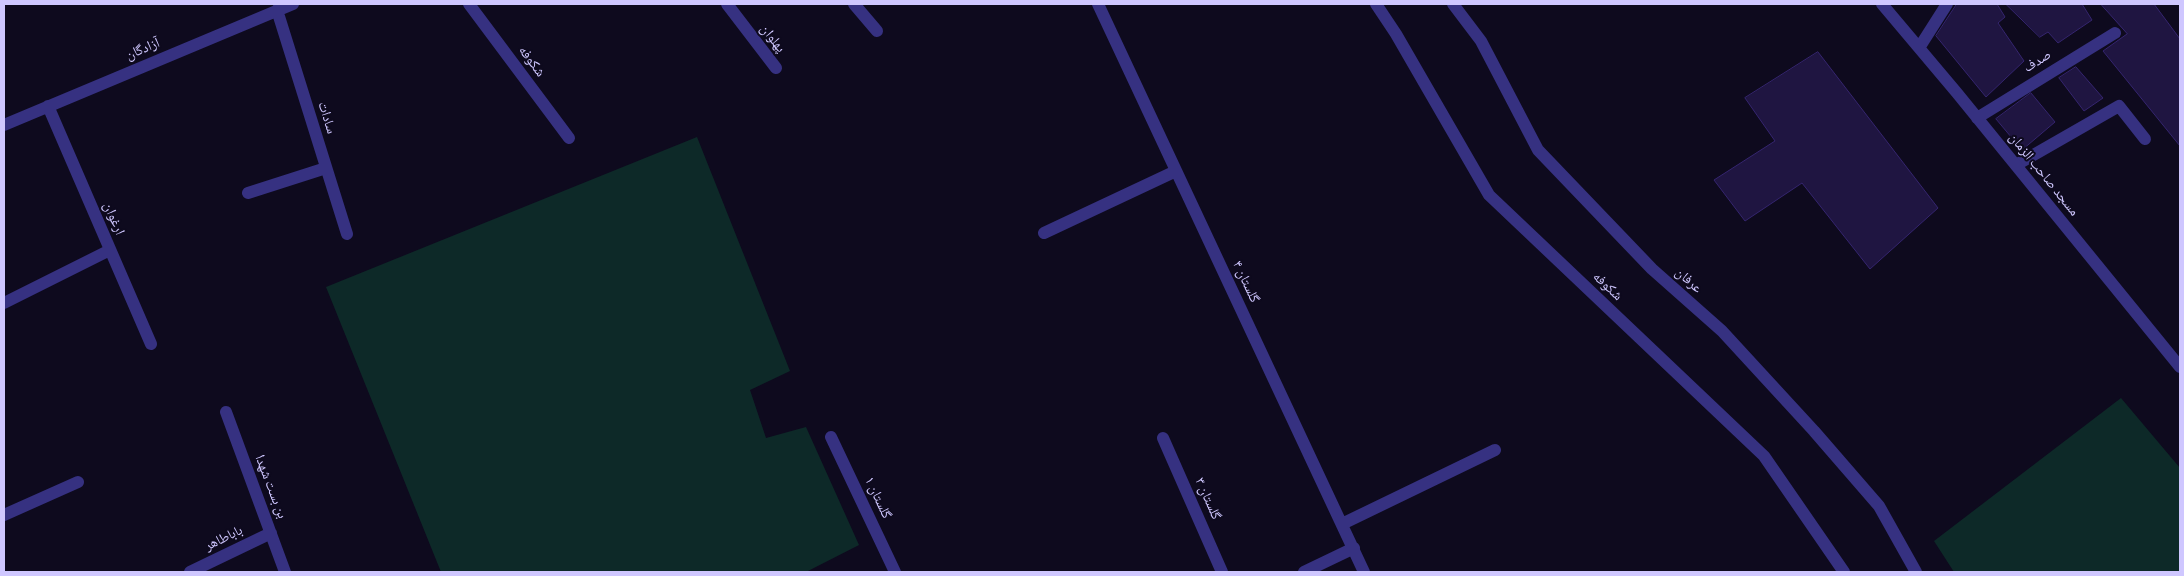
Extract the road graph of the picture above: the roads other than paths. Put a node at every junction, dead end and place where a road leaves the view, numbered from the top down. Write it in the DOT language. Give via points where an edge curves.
graph roads {
  1 [pos="293,4"];
  2 [pos="468,4"];
  3 [pos="726,4"];
  4 [pos="854,4"];
  5 [pos="1098,4"];
  6 [pos="1376,4"];
  7 [pos="1453,4"];
  8 [pos="1882,4"];
  9 [pos="1946,4"];
  10 [pos="277,10"];
  11 [pos="877,31"];
  12 [pos="2115,32"];
  13 [pos="1919,48"];
  14 [pos="776,68"];
  15 [pos="48,106"];
  16 [pos="1977,118"];
  17 [pos="4,125"];
  18 [pos="569,138"];
  19 [pos="2145,139"];
  20 [pos="2016,165"];
  21 [pos="326,168"];
  22 [pos="1176,171"];
  23 [pos="248,193"];
  24 [pos="1044,233"];
  25 [pos="347,234"];
  26 [pos="110,250"];
  27 [pos="4,303"];
  28 [pos="151,344"];
  29 [pos="2180,367"];
  30 [pos="226,412"];
  31 [pos="831,437"];
  32 [pos="1163,438"];
  33 [pos="1495,450"];
  34 [pos="78,482"];
  35 [pos="4,515"];
  36 [pos="1342,524"];
  37 [pos="271,533"];
  38 [pos="1354,548"];
  39 [pos="190,572"];
  40 [pos="285,572"];
  41 [pos="895,572"];
  42 [pos="1222,572"];
  43 [pos="1304,572"];
  44 [pos="1364,572"];
  45 [pos="1844,572"];
  46 [pos="1916,572"];
  1 -- 10 [label="street, آزادگان"];
  2 -- 18 [label="street, شکوفه"];
  3 -- 14 [label="street, پهلوان"];
  4 -- 11 [label="street"];
  5 -- 22 [label="street, گلستان ۴"];
  6 -- 45 [label="street, شکوفه" via="1489,195 1764,456"];
  7 -- 46 [label="street, عرفان" via="1480,41 1538,150 1652,269 1722,331 1814,431 1879,506"];
  8 -- 13 [label="street, مسجد صاحب الزمان"];
  9 -- 13 [label="street"];
  10 -- 15 [label="street, آزادگان"];
  10 -- 21 [label="street, سادات"];
  12 -- 16 [label="street, صدف"];
  13 -- 16 [label="street, مسجد صاحب الزمان"];
  15 -- 17 [label="street, آزادگان"];
  15 -- 26 [label="street, ارغوان"];
  16 -- 20 [label="street, مسجد صاحب الزمان"];
  19 -- 20 [label="street" via="2119,106"];
  20 -- 29 [label="street, مسجد صاحب الزمان"];
  21 -- 23 [label="street"];
  21 -- 25 [label="street, سادات"];
  22 -- 24 [label="street"];
  22 -- 36 [label="street, گلستان ۴"];
  26 -- 27 [label="street"];
  26 -- 28 [label="street, ارغوان"];
  30 -- 37 [label="street, بن بست شهدا"];
  31 -- 41 [label="street, گلستان ۱"];
  32 -- 42 [label="street, گلستان ۳"];
  33 -- 36 [label="street"];
  34 -- 35 [label="street"];
  36 -- 38 [label="street, گلستان ۴"];
  37 -- 39 [label="street, باباطاهر"];
  37 -- 40 [label="street, بن بست شهدا"];
  38 -- 43 [label="street"];
  38 -- 44 [label="street, گلستان ۴"];
}
